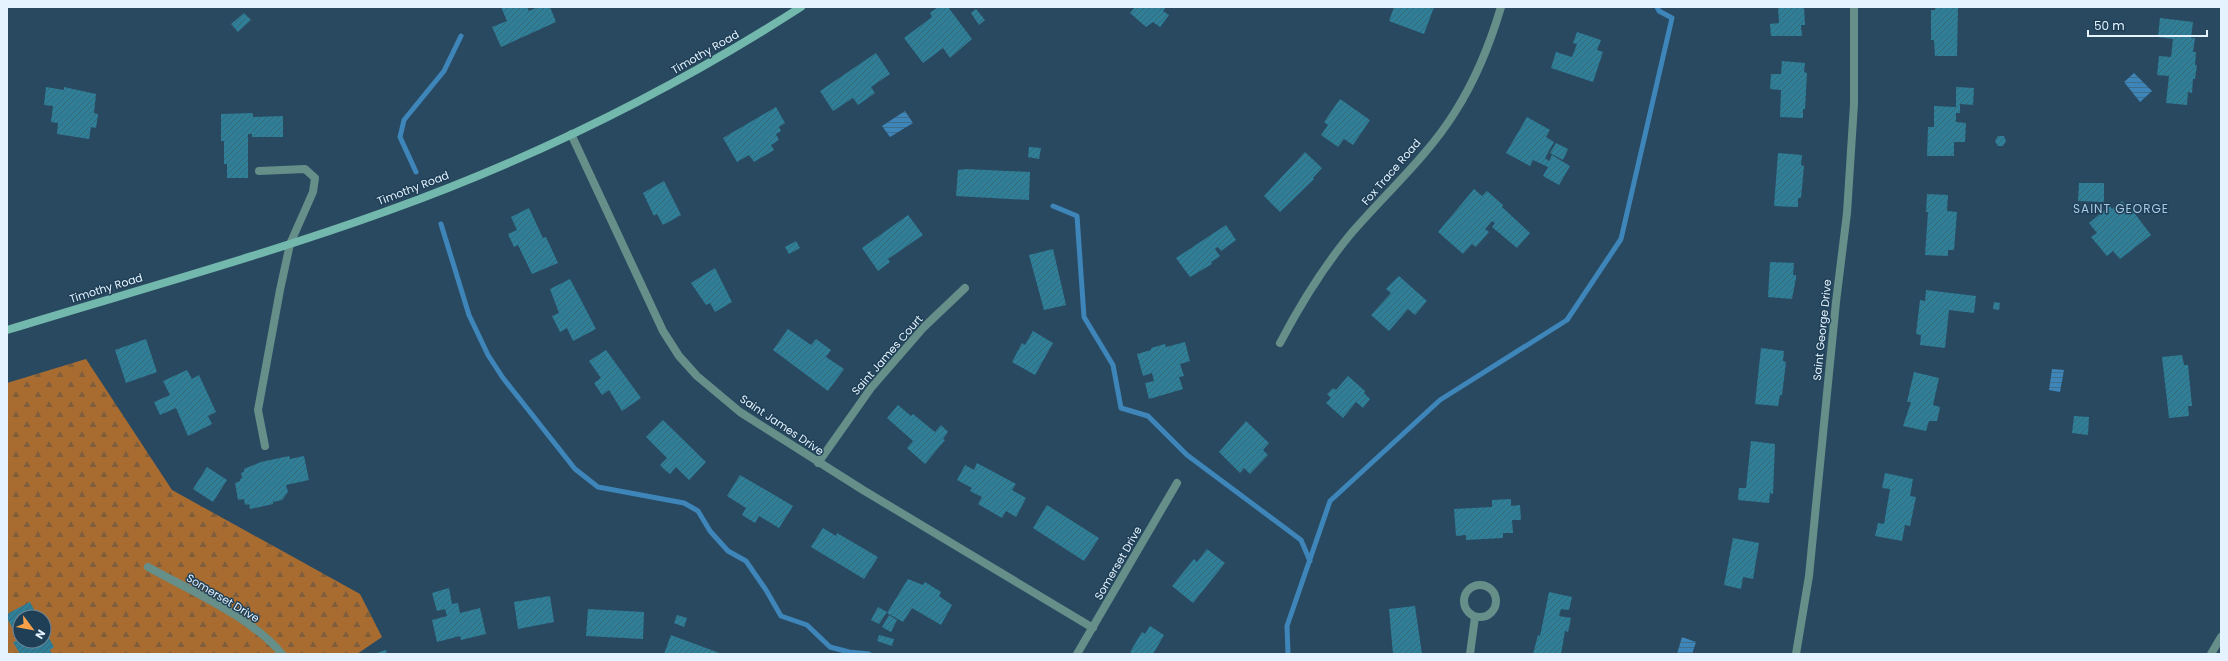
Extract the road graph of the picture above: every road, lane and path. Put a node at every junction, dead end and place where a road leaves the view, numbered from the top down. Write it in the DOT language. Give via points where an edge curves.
graph roads {
  1 [pos="802,7"];
  2 [pos="1501,7"];
  3 [pos="1854,7"];
  4 [pos="571,134"];
  5 [pos="259,171"];
  6 [pos="290,244"];
  7 [pos="965,288"];
  8 [pos="7,330"];
  9 [pos="1280,342"];
  10 [pos="264,446"];
  11 [pos="818,463"];
  12 [pos="1177,483"];
  13 [pos="148,567"];
  14 [pos="1475,617"];
  15 [pos="1093,628"];
  16 [pos="2221,637"];
  17 [pos="282,654"];
  18 [pos="1077,654"];
  19 [pos="1470,654"];
  20 [pos="1796,654"];
  21 [pos="2211,654"];
  1 -- 4 [label="main road, Timothy Road" via="673,83"];
  2 -- 9 [label="street, Fox Trace Road" via="1477,73 1455,113 1326,266"];
  3 -- 20 [label="street, Saint George Drive" via="1854,104 1848,206 1809,576"];
  4 -- 6 [label="main road, Timothy Road" via="389,210"];
  4 -- 11 [label="street, Saint James Drive" via="652,309 679,356 697,376 735,408"];
  5 -- 6 [label="street" via="305,169 315,178 313,192"];
  6 -- 8 [label="main road, Timothy Road"];
  6 -- 10 [label="street" via="258,410"];
  7 -- 11 [label="street, Saint James Court" via="924,327 871,388"];
  11 -- 15 [label="street, Saint James Drive"];
  12 -- 15 [label="street, Somerset Drive"];
  13 -- 17 [label="street, Somerset Drive" via="251,626"];
  14 -- 14 [label="street" via="1481,618 1490,614 1496,603 1495,594 1484,586 1477,585 1470,589 1465,597 1465,606"];
  14 -- 19 [label="street"];
  15 -- 18 [label="street, Somerset Drive"];
  16 -- 21 [label="street"];
}
